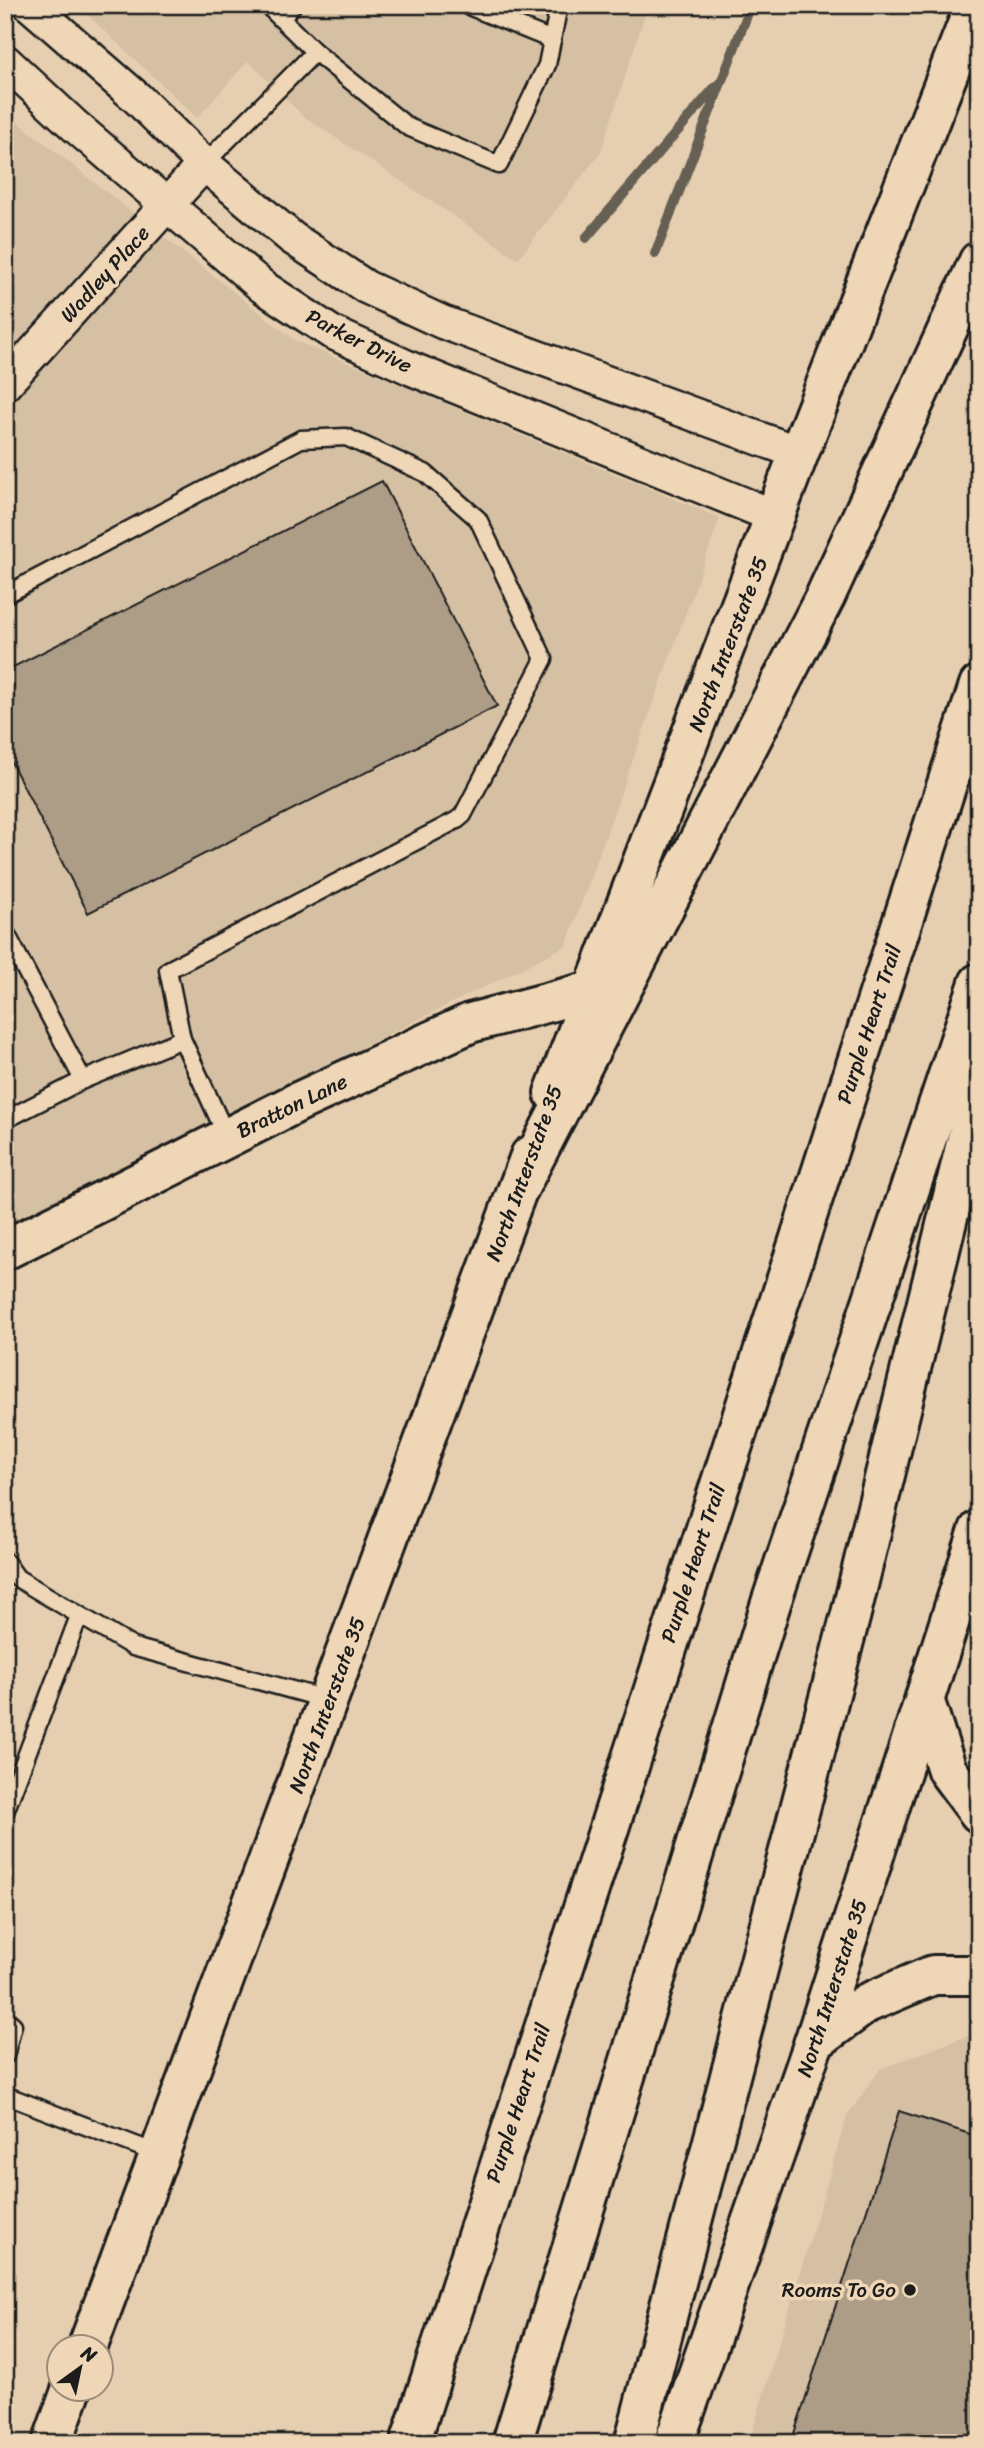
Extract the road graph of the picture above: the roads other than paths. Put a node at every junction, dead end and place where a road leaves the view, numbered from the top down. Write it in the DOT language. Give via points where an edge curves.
graph roads {
  1 [pos="30,5"];
  2 [pos="267,5"];
  3 [pos="293,5"];
  4 [pos="466,5"];
  5 [pos="559,5"];
  6 [pos="975,5"];
  7 [pos="281,19"];
  8 [pos="552,40"];
  9 [pos="315,52"];
  10 [pos="5,61"];
  11 [pos="204,164"];
  12 [pos="168,205"];
  13 [pos="979,261"];
  14 [pos="5,384"];
  15 [pos="799,453"];
  16 [pos="776,517"];
  17 [pos="5,595"];
  18 [pos="979,685"];
  19 [pos="5,931"];
  20 [pos="979,983"];
  21 [pos="591,992"];
  22 [pos="182,1039"];
  23 [pos="83,1080"];
  24 [pos="979,1090"];
  25 [pos="5,1120"];
  26 [pos="227,1138"];
  27 [pos="519,1188"];
  28 [pos="5,1250"];
  29 [pos="979,1530"];
  30 [pos="5,1561"];
  31 [pos="79,1616"];
  32 [pos="329,1700"];
  33 [pos="925,1702"];
  34 [pos="5,1812"];
  35 [pos="979,1813"];
  36 [pos="979,1975"];
  37 [pos="5,2018"];
  38 [pos="814,2042"];
  39 [pos="5,2056"];
  40 [pos="5,2095"];
  41 [pos="161,2155"];
  42 [pos="94,2332"];
  43 [pos="67,2402"];
  44 [pos="52,2443"];
  45 [pos="410,2443"];
  46 [pos="512,2443"];
  47 [pos="634,2443"];
  48 [pos="674,2443"];
  1 -- 11 [label="street" via="137,98"];
  2 -- 7 [label="lane"];
  3 -- 7 [label="lane"];
  4 -- 8 [label="lane"];
  5 -- 8 [label="lane"];
  6 -- 15 [label="main road, North Interstate 35"];
  7 -- 9 [label="lane"];
  8 -- 9 [label="lane" via="547,65 499,165 408,127"];
  9 -- 11 [label="lane"];
  10 -- 12 [label="street, Parker Drive"];
  11 -- 12 [label="street, Wadley Place"];
  11 -- 15 [label="street" via="292,238 366,287 442,322"];
  12 -- 14 [label="street, Wadley Place"];
  12 -- 16 [label="street, Parker Drive" via="262,287 331,332"];
  13 -- 27 [label="main road" via="825,597"];
  15 -- 16 [label="main road, North Interstate 35"];
  16 -- 21 [label="main road, North Interstate 35"];
  17 -- 22 [label="lane" via="301,439 346,437 425,473 478,519 544,659 457,820 168,970"];
  18 -- 45 [label="main road, Purple Heart Trail"];
  19 -- 23 [label="lane"];
  20 -- 46 [label="main road" via="771,1602"];
  21 -- 26 [label="main road, Bratton Lane" via="470,1023"];
  21 -- 27 [label="main road, North Interstate 35"];
  22 -- 23 [label="lane"];
  22 -- 26 [label="lane"];
  23 -- 25 [label="lane"];
  24 -- 47 [label="main road" via="852,1614"];
  26 -- 28 [label="main road, Bratton Lane"];
  27 -- 32 [label="main road, North Interstate 35"];
  29 -- 33 [label="main road, North Interstate 35"];
  30 -- 31 [label="lane" via="17,1578"];
  31 -- 32 [label="lane" via="133,1647"];
  31 -- 34 [label="lane"];
  32 -- 41 [label="main road, North Interstate 35"];
  33 -- 35 [label="main road" via="947,1770"];
  33 -- 38 [label="main road, North Interstate 35"];
  36 -- 38 [label="main road" via="933,1975 867,2003"];
  37 -- 39 [label="lane" via="13,2025"];
  38 -- 48 [label="main road, North Interstate 35"];
  40 -- 41 [label="lane"];
  41 -- 42 [label="main road, North Interstate 35"];
  43 -- 44 [label="main road"];
}
